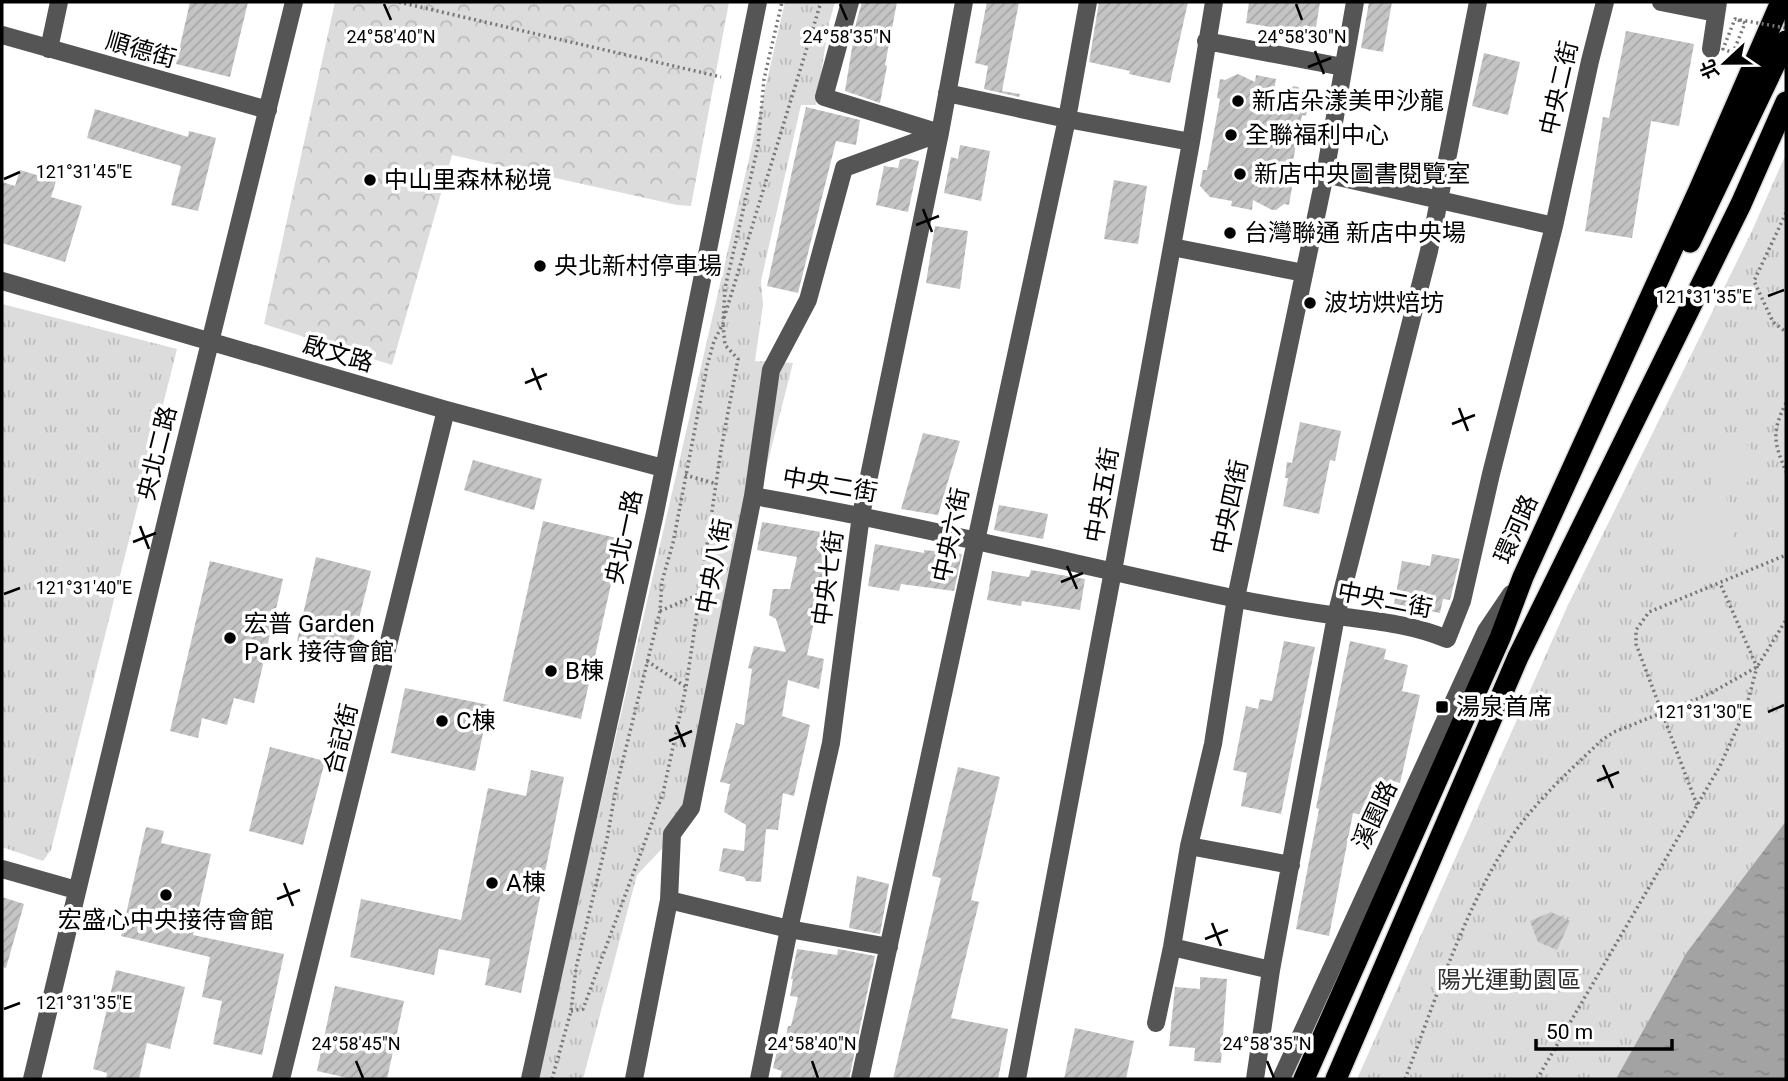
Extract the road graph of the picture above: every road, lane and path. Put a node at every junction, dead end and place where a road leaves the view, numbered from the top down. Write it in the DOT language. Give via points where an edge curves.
graph roads {
  1 [pos="59,2"];
  2 [pos="294,2"];
  3 [pos="399,2"];
  4 [pos="758,2"];
  5 [pos="782,2"];
  6 [pos="821,2"];
  7 [pos="850,2"];
  8 [pos="964,2"];
  9 [pos="1088,2"];
  10 [pos="1214,2"];
  11 [pos="1355,2"];
  12 [pos="1478,2"];
  13 [pos="1605,2"];
  14 [pos="1661,2"];
  15 [pos="1780,2"];
  16 [pos="1717,7"];
  17 [pos="1738,20"];
  18 [pos="1786,28"];
  19 [pos="2,35"];
  20 [pos="1206,41"];
  21 [pos="1786,41"];
  22 [pos="49,49"];
  23 [pos="1711,49"];
  24 [pos="1343,67"];
  25 [pos="721,78"];
  26 [pos="947,93"];
  27 [pos="1786,102"];
  28 [pos="268,110"];
  29 [pos="1067,119"];
  30 [pos="940,133"];
  31 [pos="1191,142"];
  32 [pos="1325,174"];
  33 [pos="1439,199"];
  34 [pos="1786,213"];
  35 [pos="1554,226"];
  36 [pos="1172,247"];
  37 [pos="1304,273"];
  38 [pos="2,281"];
  39 [pos="723,324"];
  40 [pos="1786,332"];
  41 [pos="209,341"];
  42 [pos="1786,402"];
  43 [pos="446,410"];
  44 [pos="663,468"];
  45 [pos="1786,472"];
  46 [pos="685,475"];
  47 [pos="717,484"];
  48 [pos="754,496"];
  49 [pos="861,515"];
  50 [pos="1550,518"];
  51 [pos="975,540"];
  52 [pos="1786,555"];
  53 [pos="1113,571"];
  54 [pos="1523,577"];
  55 [pos="1720,583"];
  56 [pos="699,594"];
  57 [pos="1236,598"];
  58 [pos="660,611"];
  59 [pos="1336,616"];
  60 [pos="1786,620"];
  61 [pos="647,661"];
  62 [pos="1757,667"];
  63 [pos="686,687"];
  64 [pos="1661,713"];
  65 [pos="1697,806"];
  66 [pos="1189,846"];
  67 [pos="1291,865"];
  68 [pos="2,869"];
  69 [pos="76,890"];
  70 [pos="669,900"];
  71 [pos="789,929"];
  72 [pos="889,947"];
  73 [pos="1172,947"];
  74 [pos="1271,970"];
  75 [pos="571,1011"];
  76 [pos="1156,1023"];
  77 [pos="32,1079"];
  78 [pos="281,1079"];
  79 [pos="530,1079"];
  80 [pos="552,1079"];
  81 [pos="634,1079"];
  82 [pos="759,1079"];
  83 [pos="860,1079"];
  84 [pos="1017,1079"];
  85 [pos="1255,1079"];
  86 [pos="1281,1079"];
  87 [pos="1304,1079"];
  88 [pos="1336,1079"];
  89 [pos="1405,1079"];
  90 [pos="1537,1079"];
  1 -- 22 [label="street"];
  2 -- 28 [label="street, 央北二路"];
  3 -- 25 [label="path"];
  4 -- 44 [label="street, 央北一路"];
  5 -- 39 [label="path" via="764,79 758,146 725,288"];
  6 -- 39 [label="path"];
  7 -- 30 [label="street" via="824,97"];
  8 -- 26 [label="street, 中央七街"];
  9 -- 29 [label="street, 中央六街"];
  10 -- 20 [label="street, 中央五街"];
  11 -- 24 [label="street, 中央四街"];
  12 -- 33 [label="street"];
  13 -- 35 [label="street, 中央二街"];
  14 -- 16 [label="street"];
  15 -- 50 [label="highway, 環河路"];
  16 -- 23 [label="street"];
  17 -- 18 [label="path, bridge" via="1745,23 1733,53 1723,49 1735,19"];
  19 -- 22 [label="street, 順德街"];
  20 -- 24 [label="street"];
  20 -- 31 [label="street, 中央五街"];
  21 -- 50 [label="highway" via="1713,197"];
  22 -- 28 [label="street, 順德街"];
  24 -- 32 [label="street, 中央四街"];
  26 -- 29 [label="street"];
  26 -- 30 [label="street, 中央七街"];
  27 -- 88 [label="highway" via="1705,278 1518,657"];
  28 -- 41 [label="street, 央北二路"];
  29 -- 31 [label="street"];
  29 -- 51 [label="street, 中央六街"];
  30 -- 48 [label="street, 中央八街" via="844,168 808,300 771,370"];
  30 -- 49 [label="street, 中央七街"];
  31 -- 36 [label="street, 中央五街"];
  32 -- 33 [label="street"];
  32 -- 37 [label="street, 中央四街"];
  33 -- 35 [label="street"];
  33 -- 59 [label="street"];
  34 -- 40 [label="path" via="1754,281 1773,322"];
  35 -- 59 [label="street, 中央二街" via="1462,601 1447,639 1377,620"];
  36 -- 37 [label="street"];
  36 -- 53 [label="street, 中央五街"];
  37 -- 57 [label="street, 中央四街"];
  38 -- 41 [label="street, 啟文路"];
  39 -- 46 [label="path" via="714,341"];
  39 -- 47 [label="path" via="725,345 738,359"];
  41 -- 43 [label="street, 啟文路"];
  41 -- 69 [label="street, 央北二路"];
  42 -- 45 [label="path" via="1774,433"];
  43 -- 44 [label="street, 啟文路"];
  43 -- 78 [label="street, 合記街"];
  44 -- 79 [label="street, 央北一路"];
  46 -- 47 [label="path"];
  46 -- 58 [label="path"];
  47 -- 56 [label="path"];
  48 -- 49 [label="street, 中央二街"];
  48 -- 70 [label="street, 中央八街" via="691,808 672,834"];
  49 -- 51 [label="street, 中央二街"];
  49 -- 71 [label="street, 中央七街" via="831,743"];
  50 -- 54 [label="highway, 環河路"];
  51 -- 53 [label="street, 中央二街"];
  51 -- 72 [label="street, 中央六街"];
  52 -- 55 [label="path"];
  53 -- 57 [label="street, 中央二街"];
  53 -- 84 [label="street, 中央五街"];
  54 -- 86 [label="street, 溪園路" via="1486,631"];
  54 -- 87 [label="highway, 環河路"];
  55 -- 62 [label="path"];
  55 -- 64 [label="path" via="1649,612 1636,630 1636,644"];
  56 -- 58 [label="path"];
  56 -- 63 [label="path"];
  57 -- 59 [label="street, 中央二街"];
  57 -- 66 [label="street, 中央四街" via="1213,744"];
  58 -- 61 [label="path"];
  59 -- 67 [label="street"];
  60 -- 62 [label="path"];
  61 -- 63 [label="path"];
  61 -- 75 [label="path" via="576,968"];
  62 -- 64 [label="path" via="1709,695"];
  62 -- 65 [label="path" via="1746,708"];
  63 -- 75 [label="path" via="663,793 583,1009"];
  64 -- 65 [label="path"];
  64 -- 89 [label="path" via="1602,740 1538,804 1506,846 1471,912"];
  65 -- 90 [label="path"];
  66 -- 67 [label="street"];
  66 -- 73 [label="street, 中央四街"];
  67 -- 74 [label="street"];
  68 -- 69 [label="street"];
  69 -- 77 [label="street, 央北二路"];
  70 -- 71 [label="street"];
  70 -- 81 [label="street, 中央八街"];
  71 -- 72 [label="street"];
  71 -- 82 [label="street, 中央七街"];
  72 -- 83 [label="street, 中央六街"];
  73 -- 74 [label="street"];
  73 -- 76 [label="street, 中央四街"];
  74 -- 85 [label="street"];
  75 -- 80 [label="path"];
}
